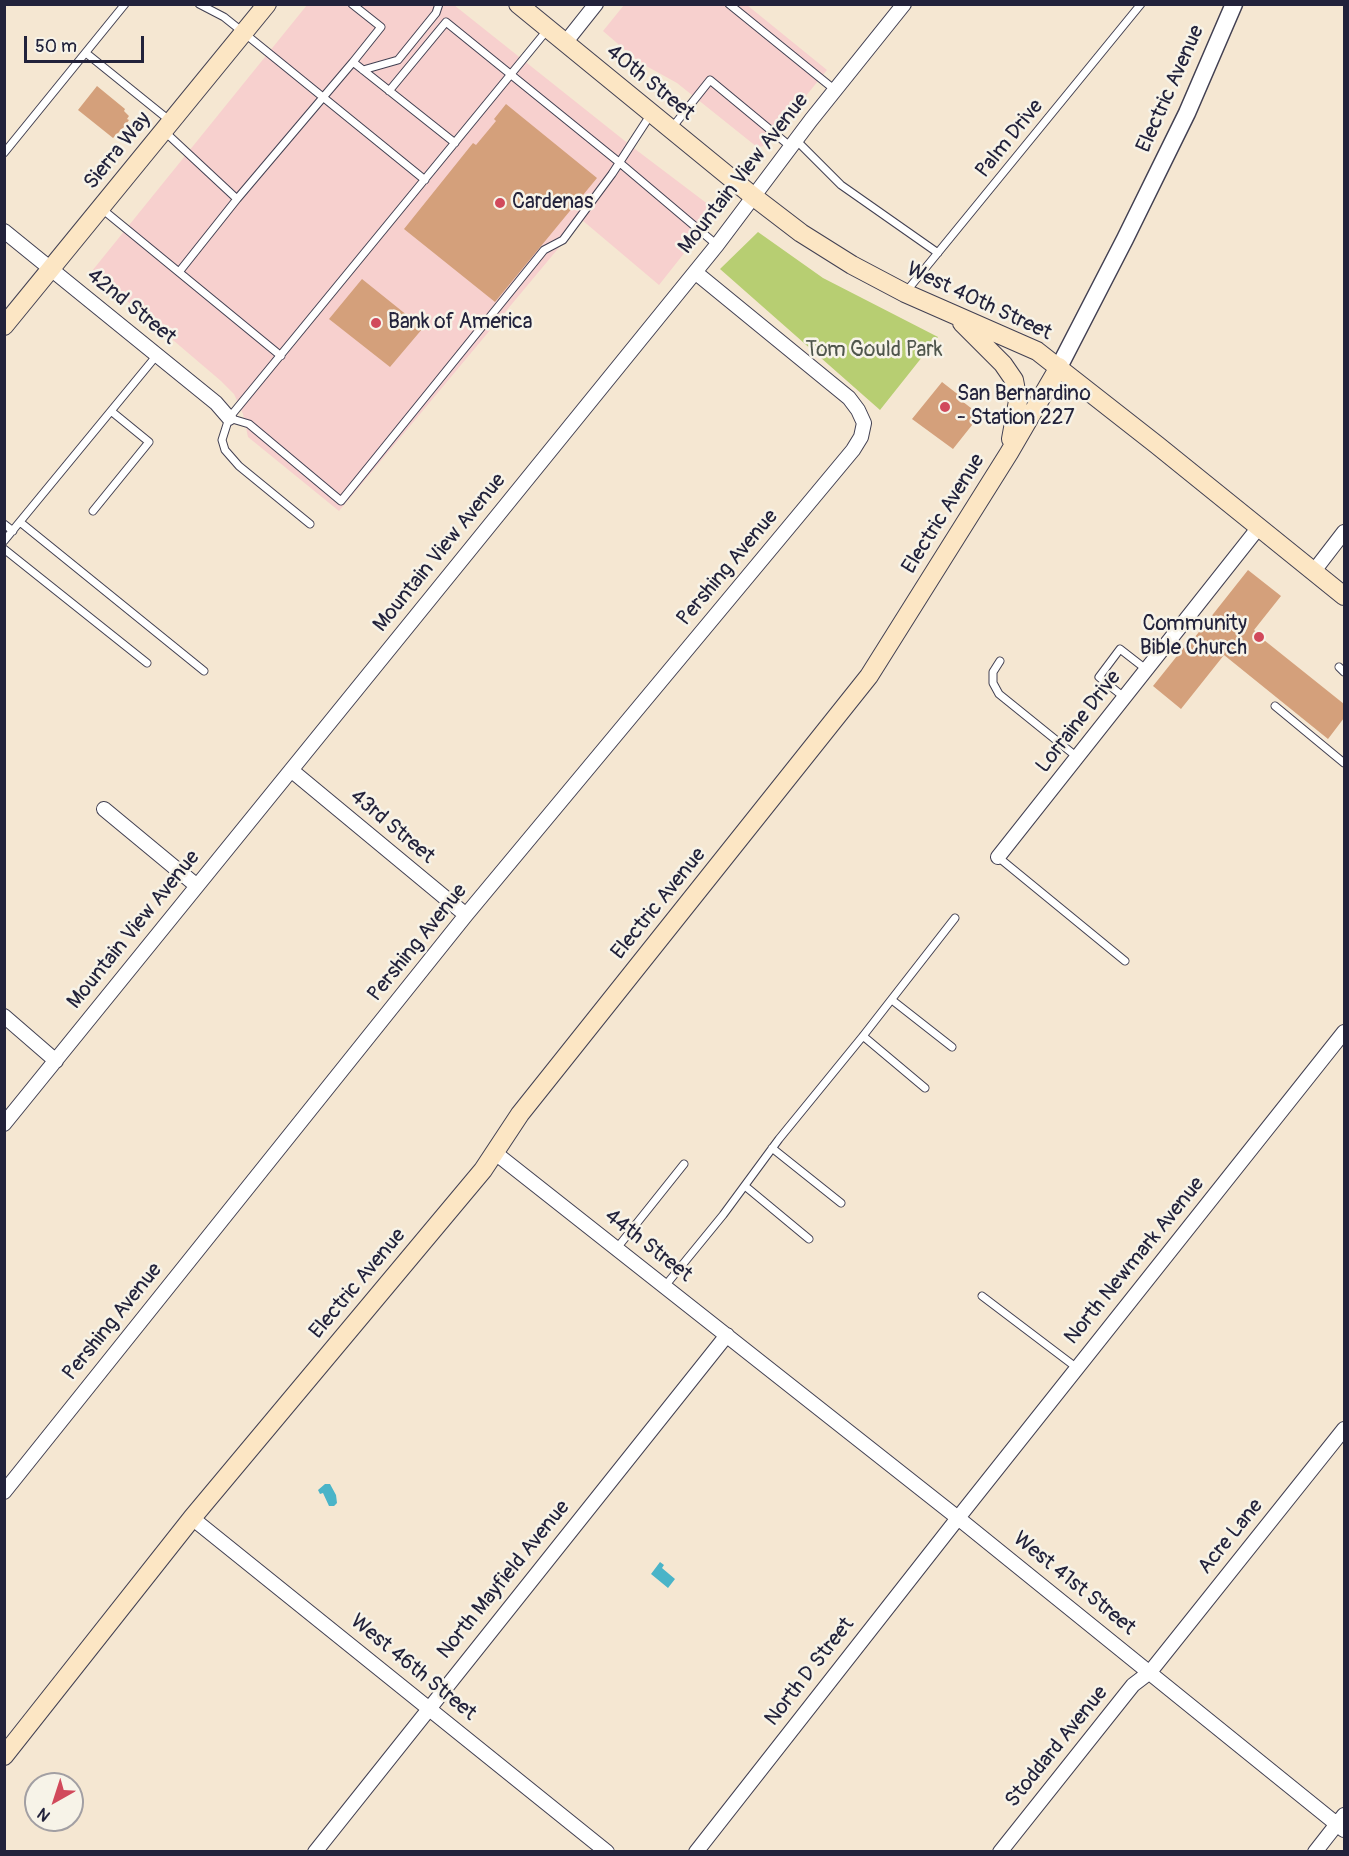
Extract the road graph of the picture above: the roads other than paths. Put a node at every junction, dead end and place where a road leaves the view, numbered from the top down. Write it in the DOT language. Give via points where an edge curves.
graph roads {
  1 [pos="125,4"];
  2 [pos="199,4"];
  3 [pos="267,4"];
  4 [pos="352,4"];
  5 [pos="439,4"];
  6 [pos="596,4"];
  7 [pos="729,4"];
  8 [pos="904,4"];
  9 [pos="1141,4"];
  10 [pos="1233,4"];
  11 [pos="519,5"];
  12 [pos="548,29"];
  13 [pos="244,33"];
  14 [pos="565,42"];
  15 [pos="86,53"];
  16 [pos="354,62"];
  17 [pos="363,70"];
  18 [pos="512,74"];
  19 [pos="835,90"];
  20 [pos="390,91"];
  21 [pos="323,97"];
  22 [pos="652,113"];
  23 [pos="167,127"];
  24 [pos="671,129"];
  25 [pos="455,143"];
  26 [pos="794,144"];
  27 [pos="4,153"];
  28 [pos="620,163"];
  29 [pos="425,180"];
  30 [pos="754,197"];
  31 [pos="237,199"];
  32 [pos="101,208"];
  33 [pos="4,231"];
  34 [pos="717,245"];
  35 [pos="938,253"];
  36 [pos="51,269"];
  37 [pos="179,272"];
  38 [pos="694,272"];
  39 [pos="905,294"];
  40 [pos="954,315"];
  41 [pos="4,326"];
  42 [pos="157,355"];
  43 [pos="281,356"];
  44 [pos="1059,367"];
  45 [pos="111,411"];
  46 [pos="229,418"];
  47 [pos="1009,453"];
  48 [pos="93,511"];
  49 [pos="20,522"];
  50 [pos="4,524"];
  51 [pos="310,524"];
  52 [pos="1259,527"];
  53 [pos="13,531"];
  54 [pos="1344,532"];
  55 [pos="4,541"];
  56 [pos="4,549"];
  57 [pos="1314,572"];
  58 [pos="1344,596"];
  59 [pos="1000,661"];
  60 [pos="147,663"];
  61 [pos="1147,670"];
  62 [pos="204,671"];
  63 [pos="1125,698"];
  64 [pos="1275,706"];
  65 [pos="1077,757"];
  66 [pos="1344,763"];
  67 [pos="291,771"];
  68 [pos="104,809"];
  69 [pos="998,857"];
  70 [pos="197,886"];
  71 [pos="466,915"];
  72 [pos="955,918"];
  73 [pos="1125,961"];
  74 [pos="892,1000"];
  75 [pos="4,1016"];
  76 [pos="1344,1032"];
  77 [pos="863,1036"];
  78 [pos="952,1047"];
  79 [pos="56,1061"];
  80 [pos="924,1088"];
  81 [pos="4,1124"];
  82 [pos="772,1148"];
  83 [pos="494,1152"];
  84 [pos="684,1164"];
  85 [pos="745,1186"];
  86 [pos="841,1203"];
  87 [pos="809,1239"];
  88 [pos="617,1248"];
  89 [pos="665,1286"];
  90 [pos="982,1296"];
  91 [pos="727,1335"];
  92 [pos="1077,1368"];
  93 [pos="777,1373"];
  94 [pos="1344,1429"];
  95 [pos="5,1491"];
  96 [pos="192,1518"];
  97 [pos="957,1518"];
  98 [pos="1150,1672"];
  99 [pos="429,1708"];
  100 [pos="4,1756"];
  101 [pos="1342,1823"];
  102 [pos="315,1851"];
  103 [pos="607,1851"];
  104 [pos="696,1851"];
  105 [pos="1000,1851"];
  106 [pos="1314,1851"];
  1 -- 15 [label="lane"];
  2 -- 13 [label="lane"];
  3 -- 13 [label="main road, Sierra Way"];
  4 -- 16 [label="lane" via="381,27"];
  5 -- 17 [label="lane" via="398,60"];
  6 -- 14 [label="street"];
  7 -- 19 [label="lane"];
  8 -- 19 [label="street, Mountain View Avenue"];
  9 -- 35 [label="lane, Palm Drive"];
  10 -- 44 [label="street, Electric Avenue" via="1187,113"];
  11 -- 12 [label="main road, 40th Street"];
  12 -- 14 [label="main road, 40th Street"];
  12 -- 18 [label="lane"];
  13 -- 21 [label="lane"];
  13 -- 23 [label="main road, Sierra Way"];
  14 -- 22 [label="main road, 40th Street"];
  15 -- 23 [label="lane"];
  15 -- 27 [label="lane"];
  16 -- 17 [label="lane"];
  16 -- 21 [label="lane"];
  17 -- 20 [label="lane"];
  18 -- 20 [label="lane" via="446,22"];
  18 -- 25 [label="lane"];
  18 -- 28 [label="lane"];
  19 -- 26 [label="street, Mountain View Avenue"];
  20 -- 25 [label="lane"];
  21 -- 29 [label="lane"];
  21 -- 31 [label="lane"];
  22 -- 24 [label="main road, 40th Street"];
  22 -- 28 [label="lane"];
  23 -- 31 [label="lane"];
  23 -- 32 [label="main road, Sierra Way"];
  24 -- 26 [label="lane" via="710,80"];
  24 -- 30 [label="main road, 40th Street"];
  25 -- 29 [label="lane"];
  26 -- 30 [label="street, Mountain View Avenue"];
  26 -- 35 [label="lane" via="841,185"];
  28 -- 34 [label="lane"];
  28 -- 46 [label="lane" via="563,240 544,250 341,501 249,424"];
  29 -- 43 [label="lane"];
  30 -- 34 [label="street, Mountain View Avenue"];
  30 -- 39 [label="main road, West 40th Street" via="811,239"];
  31 -- 37 [label="lane"];
  32 -- 36 [label="main road, Sierra Way"];
  32 -- 37 [label="lane"];
  33 -- 36 [label="street, 42nd Street"];
  34 -- 38 [label="street, Mountain View Avenue"];
  35 -- 39 [label="lane, Palm Drive"];
  36 -- 41 [label="main road, Sierra Way"];
  36 -- 42 [label="street, 42nd Street"];
  37 -- 43 [label="lane"];
  38 -- 67 [label="street, Mountain View Avenue"];
  38 -- 71 [label="street, Pershing Avenue" via="849,398 864,423 861,437"];
  39 -- 40 [label="main road, West 40th Street"];
  40 -- 44 [label="main road, West 40th Street" via="1037,351"];
  40 -- 47 [label="main road" via="1014,380 1018,401"];
  42 -- 45 [label="lane"];
  42 -- 46 [label="street, 42nd Street"];
  43 -- 46 [label="lane"];
  44 -- 47 [label="main road, Electric Avenue"];
  44 -- 52 [label="main road, West 40th Street"];
  45 -- 48 [label="lane" via="149,442"];
  45 -- 49 [label="lane"];
  46 -- 51 [label="lane" via="222,440 225,450 238,466"];
  47 -- 83 [label="main road, Electric Avenue" via="869,676 520,1114"];
  49 -- 53 [label="lane"];
  49 -- 62 [label="lane"];
  50 -- 53 [label="lane"];
  52 -- 57 [label="main road, West 40th Street"];
  52 -- 61 [label="street, Lorraine Drive"];
  53 -- 55 [label="lane"];
  54 -- 57 [label="street"];
  56 -- 60 [label="lane"];
  57 -- 58 [label="main road, West 40th Street"];
  59 -- 65 [label="lane" via="993,672 999,694"];
  61 -- 63 [label="street, Lorraine Drive"];
  61 -- 63 [label="lane" via="1120,649 1099,677"];
  63 -- 65 [label="street, Lorraine Drive"];
  64 -- 66 [label="lane"];
  65 -- 69 [label="street, Lorraine Drive"];
  67 -- 70 [label="street, Mountain View Avenue"];
  67 -- 71 [label="street, 43rd Street"];
  68 -- 70 [label="street"];
  69 -- 73 [label="lane"];
  70 -- 79 [label="street, Mountain View Avenue"];
  71 -- 95 [label="street, Pershing Avenue"];
  72 -- 74 [label="lane"];
  74 -- 77 [label="lane"];
  74 -- 78 [label="lane"];
  75 -- 79 [label="street"];
  76 -- 92 [label="street, North Newmark Avenue"];
  77 -- 80 [label="lane"];
  77 -- 82 [label="lane"];
  79 -- 81 [label="street, Mountain View Avenue"];
  82 -- 85 [label="lane"];
  82 -- 86 [label="lane"];
  83 -- 88 [label="street, 44th Street"];
  83 -- 96 [label="main road, Electric Avenue"];
  84 -- 88 [label="lane"];
  85 -- 87 [label="lane"];
  85 -- 89 [label="lane"];
  88 -- 89 [label="street, 44th Street"];
  89 -- 91 [label="street, 44th Street"];
  90 -- 92 [label="lane"];
  91 -- 93 [label="street, 44th Street"];
  91 -- 99 [label="street, North Mayfield Avenue"];
  92 -- 97 [label="street, North Newmark Avenue"];
  93 -- 97 [label="street, West 41st Street"];
  94 -- 98 [label="street, Acre Lane"];
  96 -- 99 [label="street, West 46th Street"];
  96 -- 100 [label="main road, Electric Avenue"];
  97 -- 98 [label="street, West 41st Street"];
  97 -- 104 [label="street, North D Street"];
  98 -- 101 [label="street, West 41st Street"];
  98 -- 105 [label="street, Stoddard Avenue" via="1133,1685"];
  99 -- 102 [label="street, North Mayfield Avenue"];
  99 -- 103 [label="street, West 46th Street"];
  101 -- 106 [label="street"];
}
